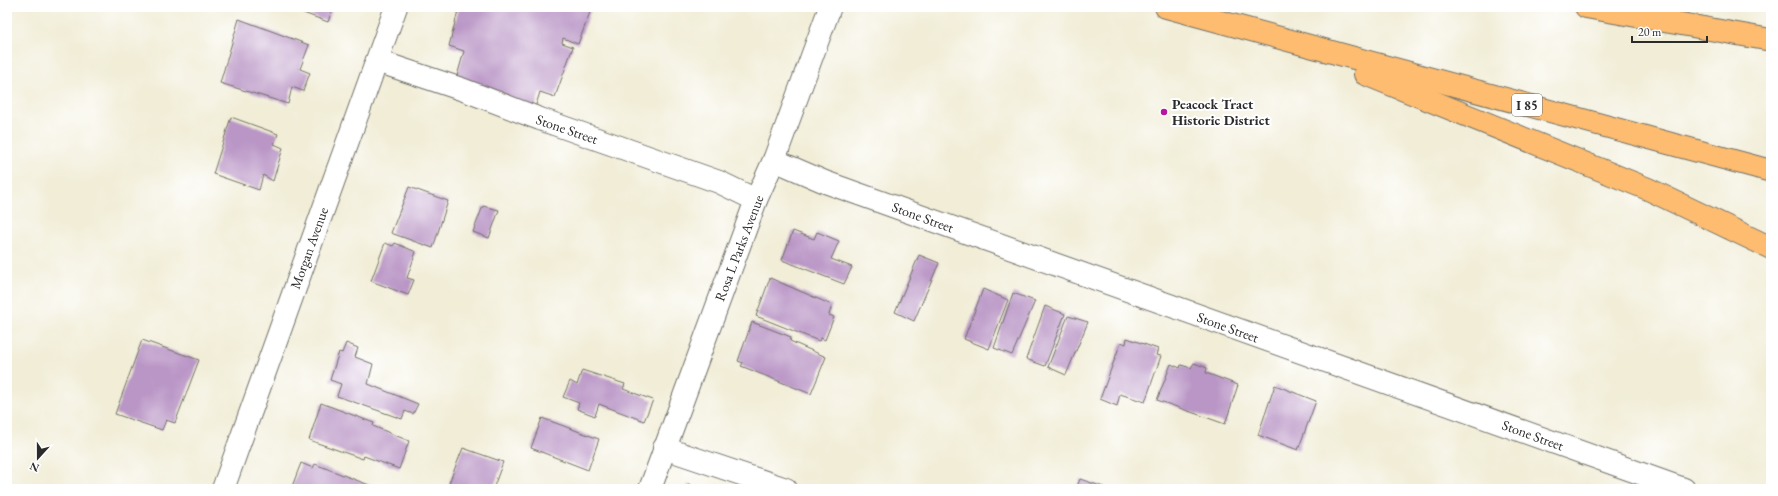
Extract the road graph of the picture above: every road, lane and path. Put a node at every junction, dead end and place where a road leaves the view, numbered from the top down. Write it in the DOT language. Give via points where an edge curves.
graph roads {
  1 [pos="396,7"];
  2 [pos="830,7"];
  3 [pos="1166,7"];
  4 [pos="1586,7"];
  5 [pos="1282,40"];
  6 [pos="1771,40"];
  7 [pos="377,62"];
  8 [pos="774,160"];
  9 [pos="1771,171"];
  10 [pos="756,200"];
  11 [pos="1771,248"];
  12 [pos="664,448"];
  13 [pos="223,489"];
  14 [pos="650,489"];
  15 [pos="786,489"];
  16 [pos="1684,489"];
  1 -- 7 [label="street, Morgan Avenue"];
  2 -- 8 [label="street, Rosa L Parks Avenue"];
  3 -- 5 [label="highway, I 85"];
  4 -- 6 [label="highway"];
  5 -- 9 [label="highway, I 85"];
  5 -- 11 [label="highway" via="1607,172 1681,204"];
  7 -- 10 [label="street, Stone Street" via="464,90 720,182"];
  7 -- 13 [label="street, Morgan Avenue"];
  8 -- 10 [label="street, Rosa L Parks Avenue"];
  8 -- 16 [label="street, Stone Street" via="833,184"];
  10 -- 12 [label="street, Rosa L Parks Avenue"];
  12 -- 14 [label="street, Rosa L Parks Avenue"];
  12 -- 15 [label="street"];
}
